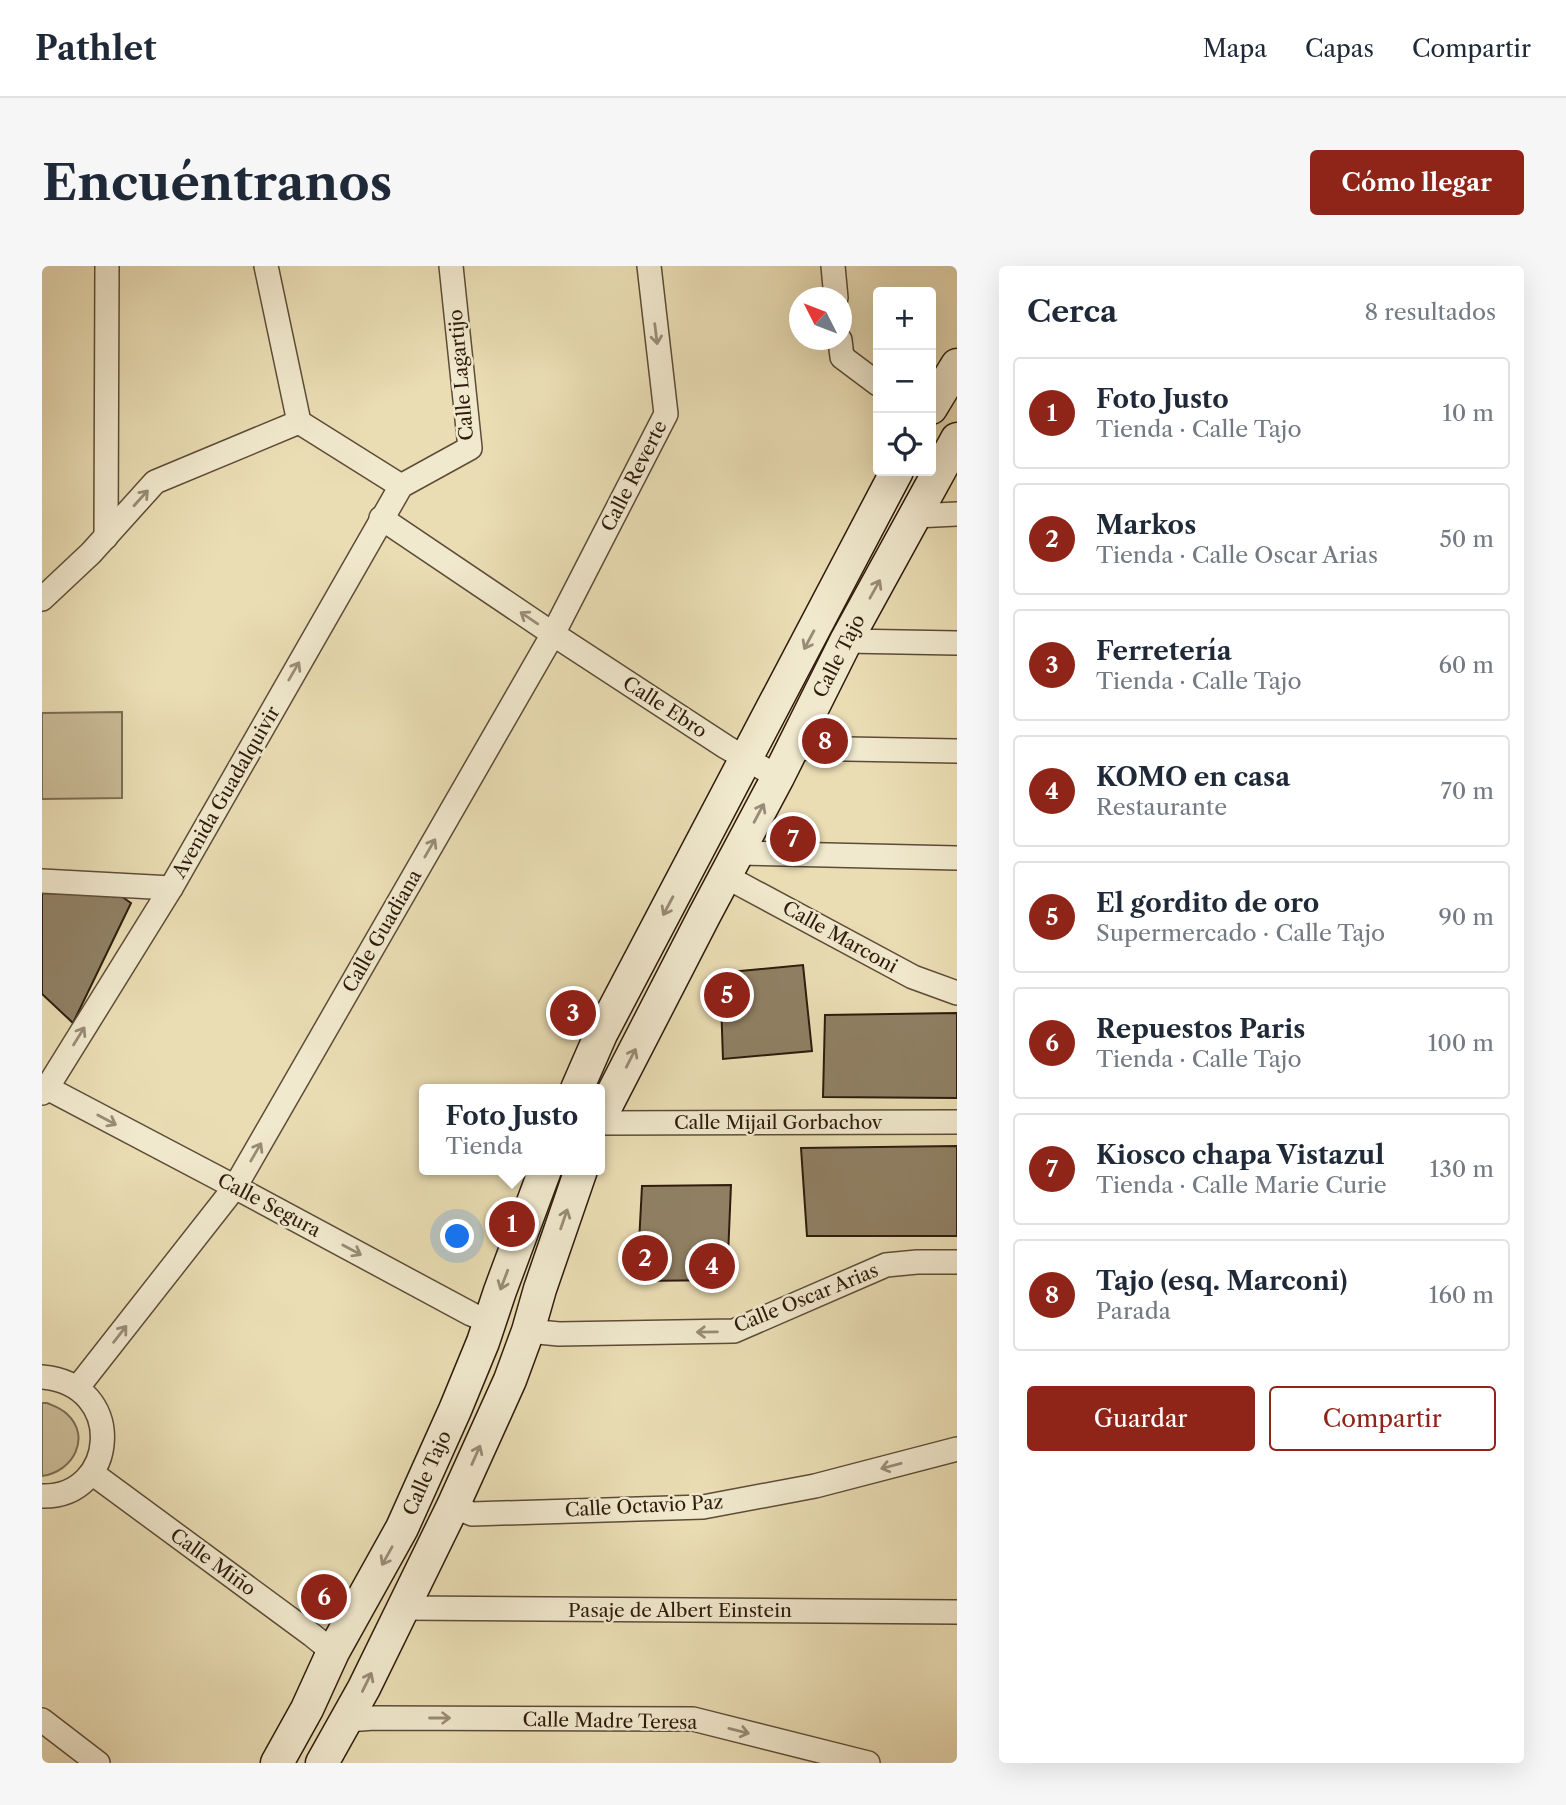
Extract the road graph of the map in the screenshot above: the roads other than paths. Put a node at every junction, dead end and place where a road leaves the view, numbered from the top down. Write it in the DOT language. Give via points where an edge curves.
graph roads {
  1 [pos="107,266"];
  2 [pos="266,266"];
  3 [pos="451,266"];
  4 [pos="649,266"];
  5 [pos="833,266"];
  6 [pos="835,287"];
  7 [pos="841,350"];
  8 [pos="957,365"];
  9 [pos="873,380"];
  10 [pos="936,400"];
  11 [pos="299,422"];
  12 [pos="957,439"];
  13 [pos="894,476"];
  14 [pos="401,486"];
  15 [pos="957,514"];
  16 [pos="915,516"];
  17 [pos="382,518"];
  18 [pos="106,537"];
  19 [pos="42,599"];
  20 [pos="553,634"];
  21 [pos="846,641"];
  22 [pos="957,643"];
  23 [pos="792,748"];
  24 [pos="957,751"];
  25 [pos="746,759"];
  26 [pos="778,777"];
  27 [pos="693,858"];
  28 [pos="957,858"];
  29 [pos="731,865"];
  30 [pos="42,881"];
  31 [pos="171,887"];
  32 [pos="957,993"];
  33 [pos="579,1084"];
  34 [pos="44,1091"];
  35 [pos="605,1110"];
  36 [pos="605,1120"];
  37 [pos="957,1122"];
  38 [pos="543,1175"];
  39 [pos="579,1175"];
  40 [pos="236,1187"];
  41 [pos="957,1262"];
  42 [pos="490,1322"];
  43 [pos="528,1331"];
  44 [pos="42,1377"];
  45 [pos="78,1387"];
  46 [pos="957,1449"];
  47 [pos="92,1473"];
  48 [pos="42,1496"];
  49 [pos="453,1506"];
  50 [pos="403,1608"];
  51 [pos="957,1612"];
  52 [pos="333,1652"];
  53 [pos="42,1720"];
  54 [pos="347,1720"];
  55 [pos="97,1763"];
  56 [pos="277,1763"];
  57 [pos="322,1763"];
  58 [pos="868,1763"];
  1 -- 18 [label="street"];
  2 -- 11 [label="street"];
  3 -- 14 [label="street, Calle Lagartijo" via="470,448"];
  4 -- 20 [label="street, Calle Reverte, one-way" via="666,414"];
  5 -- 6 [label="street"];
  7 -- 9 [label="street" via="842,356"];
  8 -- 10 [label="street"];
  11 -- 14 [label="street"];
  18 -- 11 [label="street, one-way" via="155,482"];
  12 -- 16 [label="street, Calle Tajo"];
  13 -- 25 [label="street, Calle Tajo, one-way"];
  14 -- 17 [label="street, Avenida Guadalquivir"];
  15 -- 16 [label="street"];
  21 -- 16 [label="street, Calle Tajo, one-way"];
  20 -- 17 [label="street, one-way"];
  31 -- 17 [label="street, Avenida Guadalquivir, one-way"];
  18 -- 19 [label="street"];
  20 -- 25 [label="street, Calle Ebro"];
  40 -- 20 [label="street, Calle Guadiana, one-way"];
  21 -- 22 [label="street"];
  21 -- 23 [label="street, Calle Tajo"];
  23 -- 24 [label="street"];
  23 -- 26 [label="street, Calle Tajo"];
  25 -- 26 [label="street, Calle Ebro"];
  25 -- 27 [label="street, Calle Tajo"];
  29 -- 26 [label="street, Calle Tajo, one-way"];
  27 -- 29 [label="street" via="704,851 715,852"];
  27 -- 33 [label="street, Calle Tajo, one-way"];
  28 -- 29 [label="street"];
  29 -- 32 [label="street, Calle Marconi" via="913,977"];
  35 -- 29 [label="street, Calle Tajo, one-way"];
  30 -- 31 [label="street"];
  34 -- 31 [label="street, Avenida Guadalquivir, one-way"];
  34 -- 40 [label="street, Calle Segura, one-way"];
  36 -- 37 [label="street, Calle Mijail Gorbachov"];
  38 -- 42 [label="street, Calle Tajo, one-way"];
  43 -- 39 [label="street, Calle Tajo, one-way"];
  40 -- 42 [label="street, Calle Segura, one-way"];
  45 -- 40 [label="street, Calle Guadiana, one-way"];
  41 -- 43 [label="street, Calle Oscar Arias, one-way" via="886,1265 734,1331"];
  42 -- 52 [label="street, Calle Tajo, one-way" via="402,1528"];
  49 -- 43 [label="street, Calle Tajo, one-way"];
  44 -- 45 [label="street"];
  45 -- 47 [label="street" via="91,1401 102,1427 100,1455"];
  46 -- 49 [label="street, Calle Octavio Paz, one-way" via="815,1486 703,1507 472,1514"];
  47 -- 48 [label="street" via="64,1493"];
  47 -- 52 [label="street, Calle Miño"];
  49 -- 50 [label="street, Calle Tajo"];
  50 -- 51 [label="street, Pasaje de Albert Einstein"];
  54 -- 50 [label="street, Calle Tajo, one-way"];
  52 -- 56 [label="street, Calle Tajo"];
  53 -- 55 [label="street"];
  54 -- 57 [label="street, Calle Tajo"];
  54 -- 58 [label="street, Calle Madre Teresa, one-way" via="693,1719"];
}
